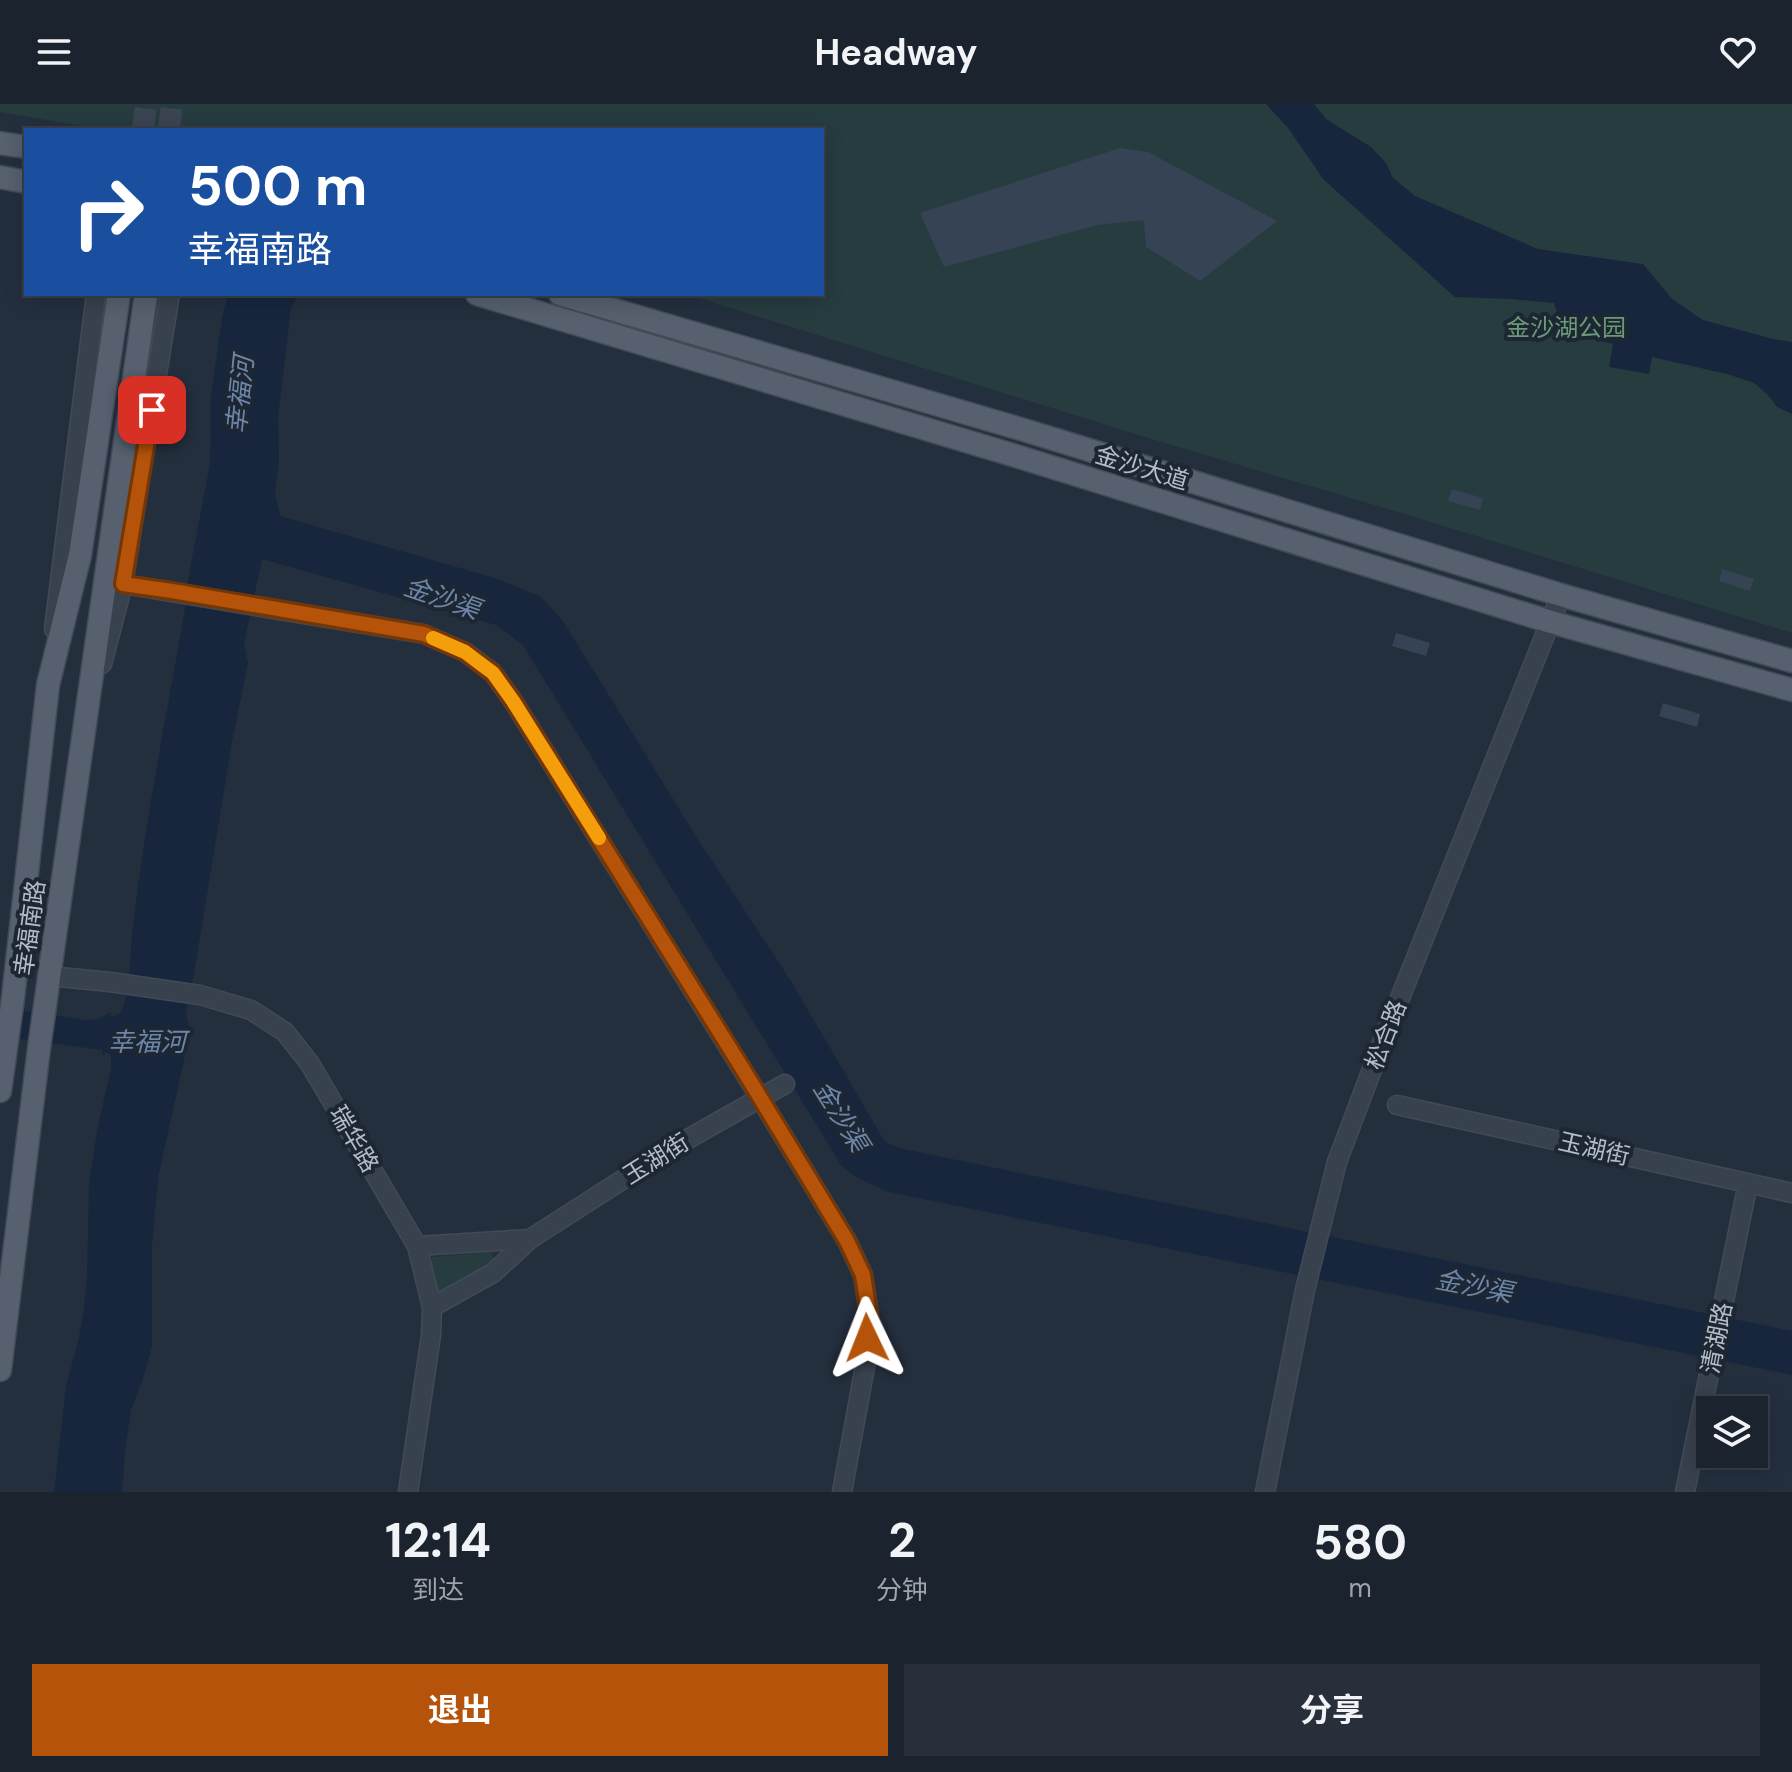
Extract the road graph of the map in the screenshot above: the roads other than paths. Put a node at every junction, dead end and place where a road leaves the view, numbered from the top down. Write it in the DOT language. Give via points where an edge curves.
graph roads {
  1 [pos="0,143"];
  2 [pos="24,147"];
  3 [pos="0,177"];
  4 [pos="24,182"];
  5 [pos="96,296"];
  6 [pos="119,296"];
  7 [pos="146,296"];
  8 [pos="170,296"];
  9 [pos="484,296"];
  10 [pos="567,296"];
  11 [pos="123,584"];
  12 [pos="1561,595"];
  13 [pos="1551,622"];
  14 [pos="1792,661"];
  15 [pos="48,685"];
  16 [pos="1792,690"];
  17 [pos="84,733"];
  18 [pos="49,976"];
  19 [pos="9,983"];
  20 [pos="785,1084"];
  21 [pos="0,1091"];
  22 [pos="760,1098"];
  23 [pos="1397,1105"];
  24 [pos="1748,1183"];
  25 [pos="1792,1193"];
  26 [pos="530,1239"];
  27 [pos="417,1246"];
  28 [pos="432,1307"];
  29 [pos="0,1370"];
  30 [pos="408,1492"];
  31 [pos="842,1492"];
  32 [pos="1265,1492"];
  33 [pos="1685,1492"];
  1 -- 2 [label="main road"];
  3 -- 4 [label="main road"];
  5 -- 15 [label="street, 幸福南路"];
  6 -- 15 [label="main road, 幸福南路" via="80,555"];
  7 -- 17 [label="main road, 幸福南路"];
  8 -- 11 [label="street, 幸福南路"];
  9 -- 13 [label="main road, 金沙大道"];
  10 -- 12 [label="main road, 金沙大道"];
  11 -- 17 [label="street, 幸福南路"];
  11 -- 22 [label="street" via="424,634 465,652 493,673"];
  12 -- 13 [label="street, 松合路"];
  12 -- 14 [label="main road, 金沙大道"];
  13 -- 16 [label="main road, 金沙大道"];
  13 -- 32 [label="street, 松合路" via="1337,1162"];
  15 -- 19 [label="main road, 幸福南路"];
  17 -- 18 [label="main road, 幸福南路"];
  18 -- 27 [label="street, 瑞华路" via="200,995 251,1010 285,1032 310,1064"];
  18 -- 29 [label="main road, 幸福南路"];
  19 -- 21 [label="main road, 幸福南路"];
  20 -- 22 [label="street, 玉湖街"];
  22 -- 26 [label="street, 玉湖街"];
  22 -- 31 [label="street" via="863,1275 869,1314 866,1361"];
  23 -- 24 [label="street, 玉湖街"];
  24 -- 25 [label="street, 玉湖街"];
  24 -- 33 [label="street, 清湖路"];
  26 -- 27 [label="street, 玉湖街"];
  26 -- 28 [label="street, 玉湖街" via="493,1273"];
  27 -- 28 [label="street, 瑞华路"];
  28 -- 30 [label="street, 瑞华路"];
}
